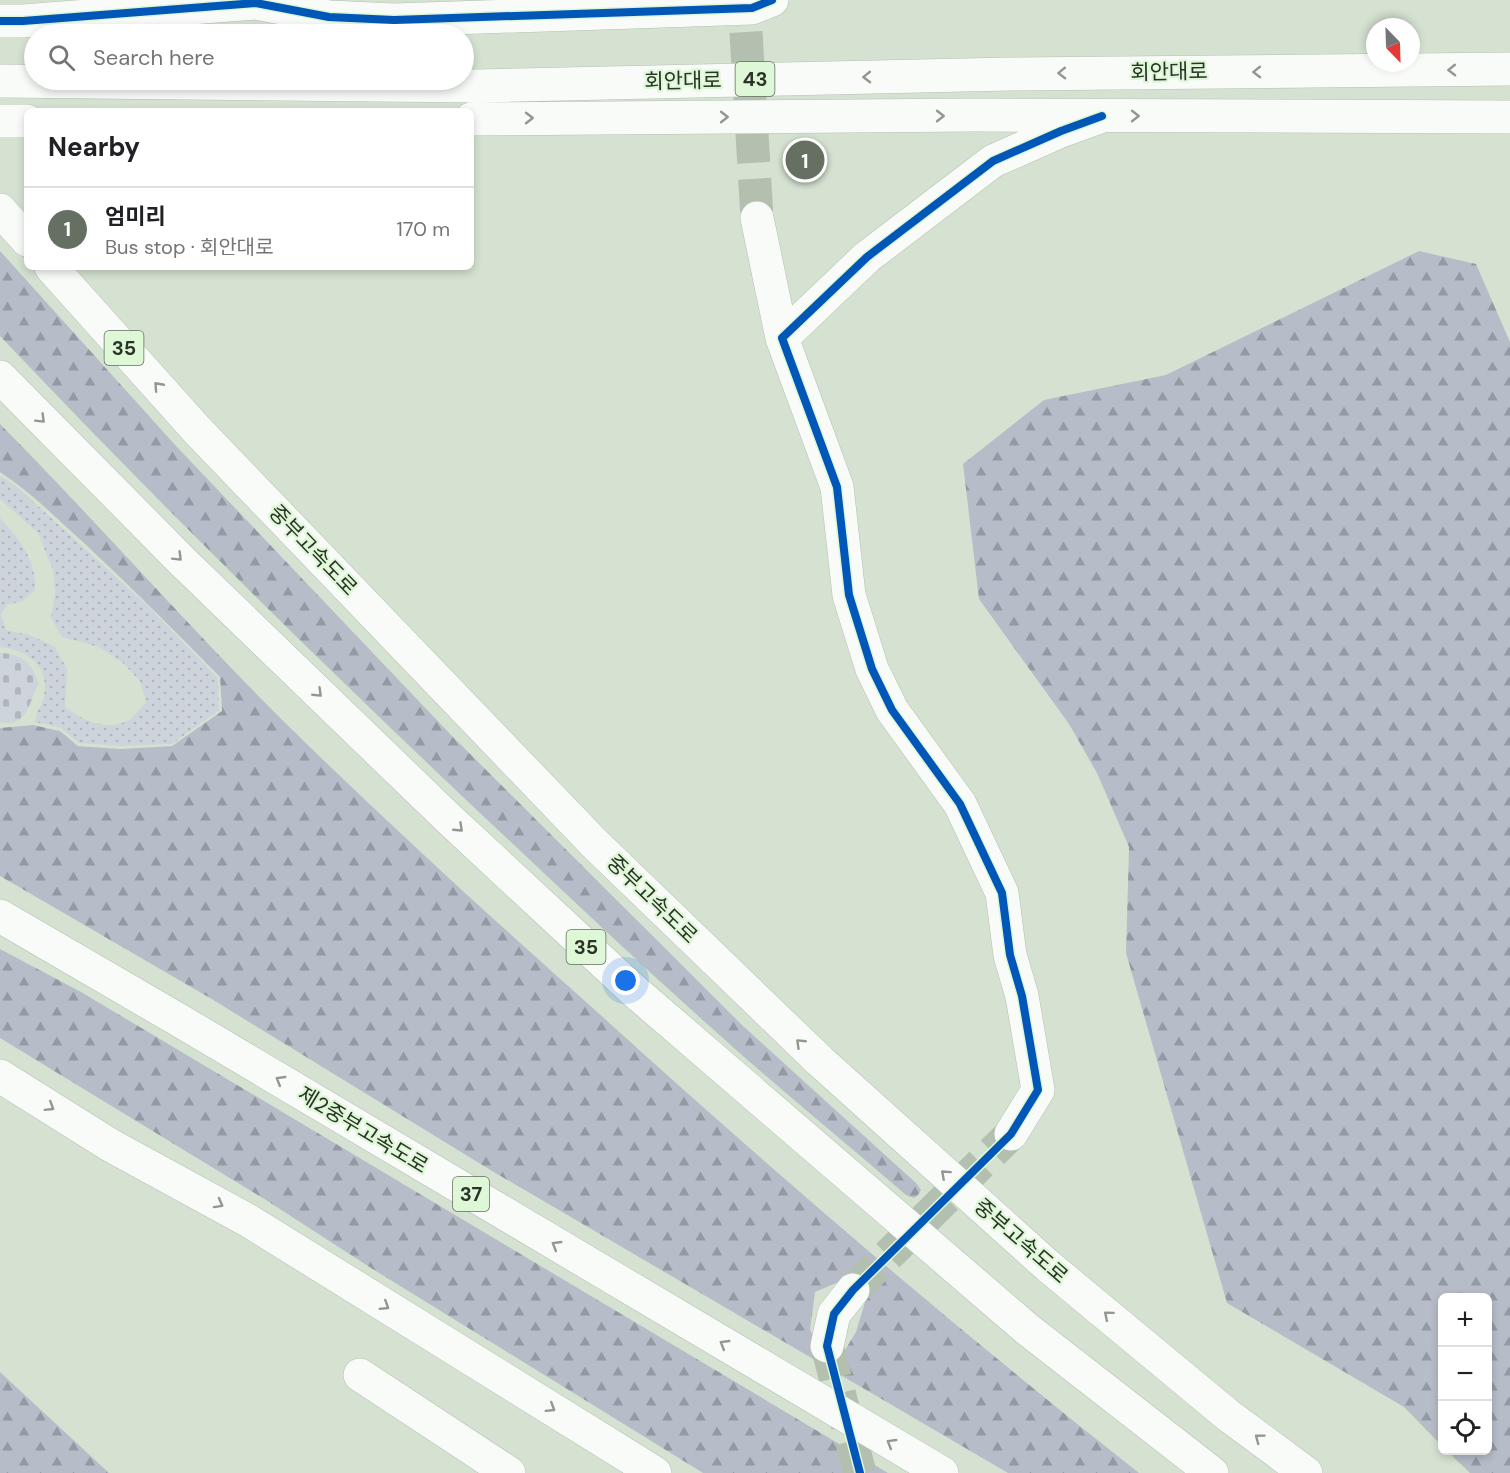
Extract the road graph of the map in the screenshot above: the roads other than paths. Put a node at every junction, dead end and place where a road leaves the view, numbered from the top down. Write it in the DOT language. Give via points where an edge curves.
graph roads {
  1 [pos="754,13"];
  2 [pos="0,21"];
  3 [pos="1510,69"];
  4 [pos="0,81"];
  5 [pos="24,81"];
  6 [pos="474,86"];
  7 [pos="1102,116"];
  8 [pos="1510,117"];
  9 [pos="474,119"];
  10 [pos="0,121"];
  11 [pos="24,121"];
  12 [pos="0,210"];
  13 [pos="757,218"];
  14 [pos="24,237"];
  15 [pos="54,270"];
  16 [pos="782,338"];
  17 [pos="0,377"];
  18 [pos="0,916"];
  19 [pos="0,1076"];
  20 [pos="1011,1134"];
  21 [pos="853,1290"];
  22 [pos="827,1346"];
  23 [pos="360,1375"];
  24 [pos="510,1473"];
  25 [pos="655,1473"];
  26 [pos="942,1473"];
  27 [pos="1212,1473"];
  28 [pos="1306,1473"];
  1 -- 2 [label="main road" via="394,20 329,17 256,3"];
  3 -- 6 [label="main road, 회안대로 / 43, one-way" via="1010,74"];
  5 -- 4 [label="main road, 회안대로 / 43, one-way"];
  7 -- 8 [label="main road, 회안대로 / 43, one-way"];
  9 -- 7 [label="main road, 회안대로 / 43, one-way"];
  7 -- 16 [label="main road" via="993,161 867,257"];
  10 -- 11 [label="main road"];
  12 -- 14 [label="main road"];
  13 -- 16 [label="main road"];
  28 -- 15 [label="main road, 중부고속도로 / 35, one-way" via="1229,1416 1048,1266 820,1061 595,844 197,430"];
  16 -- 20 [label="main road" via="837,487 849,595 872,669 892,710 960,804 1002,893 1010,956 1022,996 1038,1090"];
  17 -- 27 [label="main road, 35, one-way" via="200,578 632,989 1027,1329"];
  26 -- 18 [label="main road, 제2중부고속도로 / 37, one-way"];
  19 -- 25 [label="main road, one-way" via="110,1145 249,1221"];
  21 -- 22 [label="main road" via="834,1314"];
  23 -- 24 [label="main road"];
}
